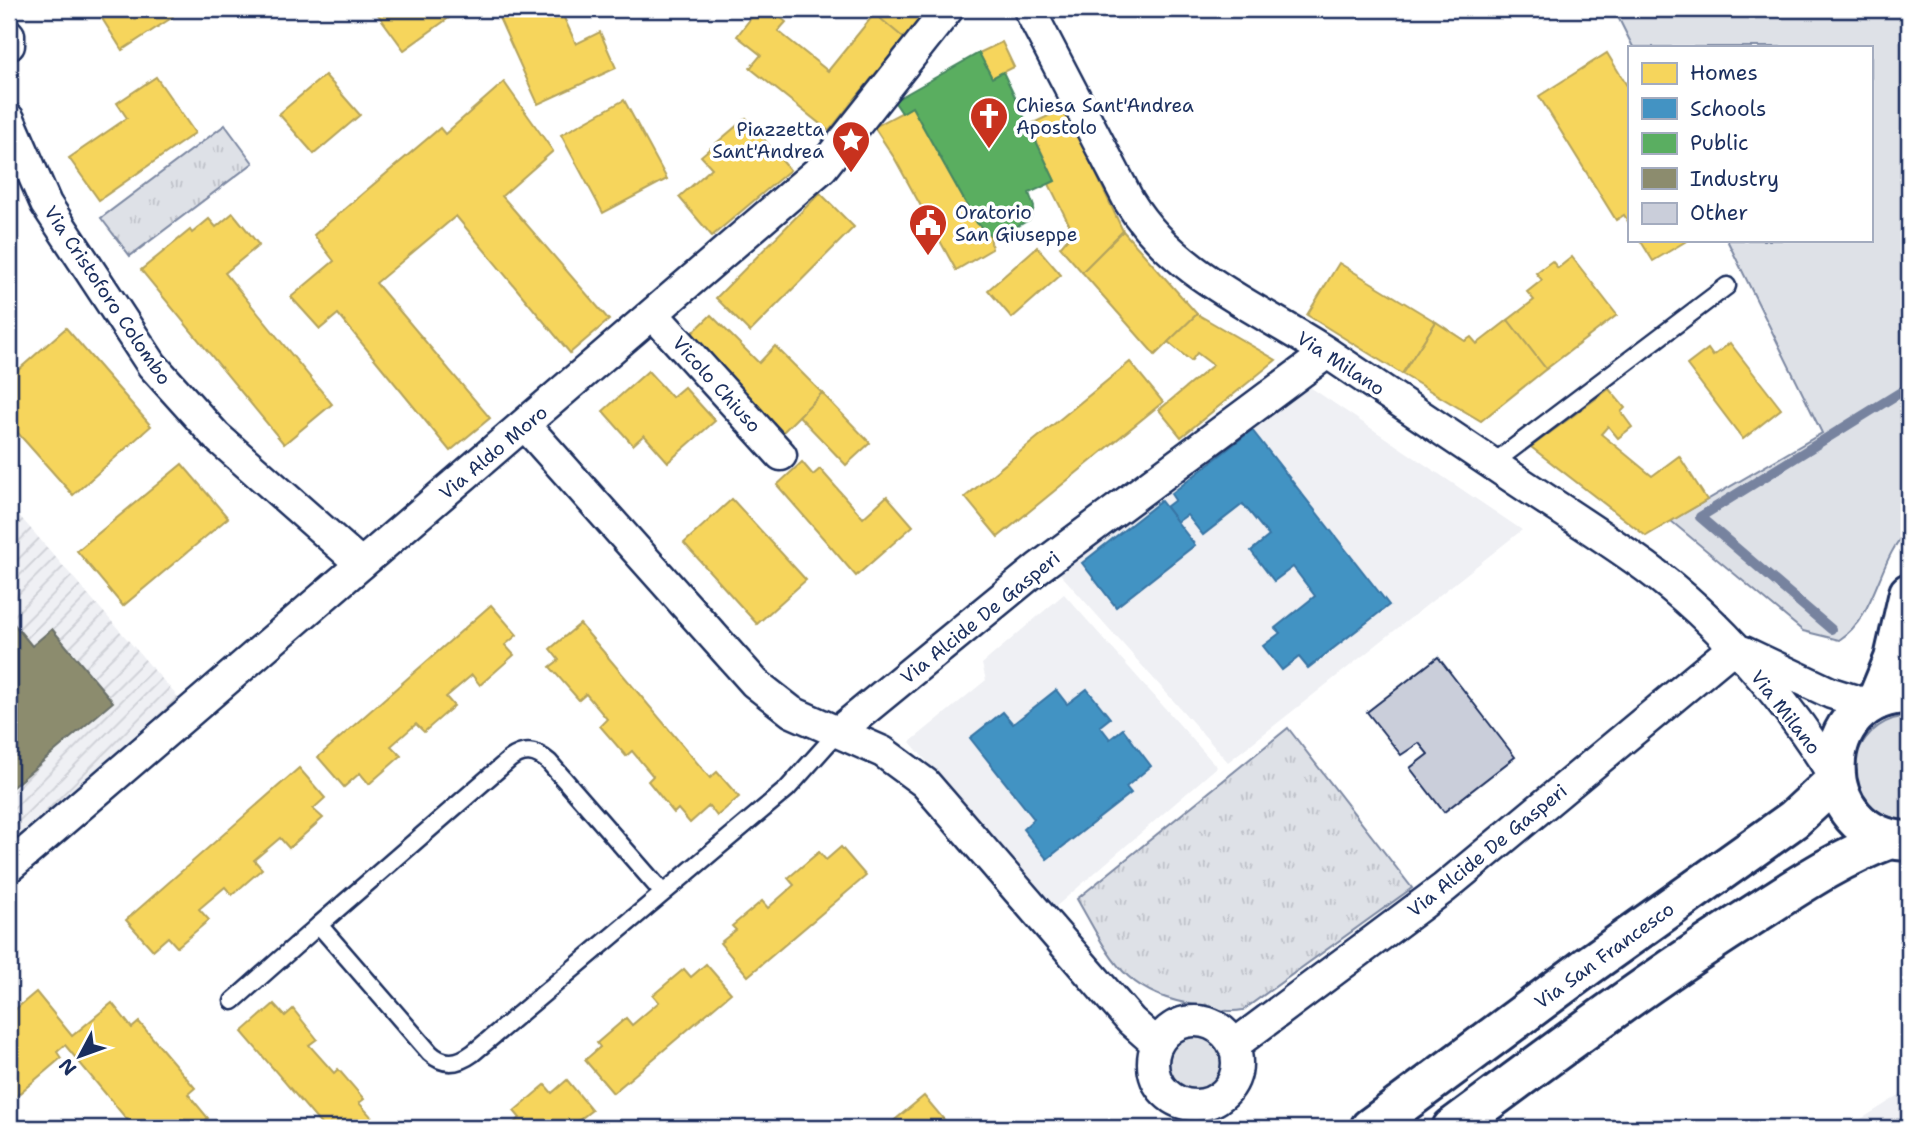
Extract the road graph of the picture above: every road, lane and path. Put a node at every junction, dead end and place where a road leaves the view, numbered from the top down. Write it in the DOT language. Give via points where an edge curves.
graph roads {
  1 [pos="948,9"];
  2 [pos="1029,9"];
  3 [pos="9,35"];
  4 [pos="9,46"];
  5 [pos="9,119"];
  6 [pos="1727,286"];
  7 [pos="653,314"];
  8 [pos="1327,353"];
  9 [pos="526,425"];
  10 [pos="782,455"];
  11 [pos="1492,464"];
  12 [pos="360,564"];
  13 [pos="1909,593"];
  14 [pos="1734,647"];
  15 [pos="1885,700"];
  16 [pos="838,732"];
  17 [pos="1836,780"];
  18 [pos="1900,840"];
  19 [pos="9,867"];
  20 [pos="663,893"];
  21 [pos="319,925"];
  22 [pos="233,1000"];
  23 [pos="1157,1044"];
  24 [pos="1234,1045"];
  25 [pos="1370,1128"];
  26 [pos="1452,1128"];
  1 -- 7 [label="street, Via Aldo Moro" via="822,168"];
  2 -- 8 [label="street, Via Milano" via="1122,190 1146,226 1192,270"];
  3 -- 4 [label="street"];
  5 -- 12 [label="street, Via Cristoforo Colombo" via="51,213 152,365 216,436"];
  6 -- 11 [label="lane"];
  7 -- 9 [label="street, Via Aldo Moro"];
  7 -- 10 [label="street, Vicolo Chiuso"];
  8 -- 11 [label="street, Via Milano"];
  8 -- 16 [label="street, Via Alcide De Gasperi" via="1038,568"];
  9 -- 12 [label="street, Via Aldo Moro"];
  9 -- 16 [label="street" via="745,674 779,704"];
  11 -- 14 [label="street, Via Milano" via="1646,567"];
  12 -- 19 [label="street, Via Aldo Moro"];
  13 -- 15 [label="street"];
  14 -- 15 [label="street, Via Milano" via="1830,693"];
  14 -- 17 [label="street, Via Milano" via="1799,725"];
  14 -- 24 [label="street, Via Alcide De Gasperi" via="1444,888"];
  15 -- 17 [label="street" via="1849,723 1835,756"];
  16 -- 20 [label="lane" via="787,789"];
  16 -- 23 [label="street" via="883,752 934,792 1131,1021"];
  17 -- 18 [label="street" via="1841,798 1856,819 1867,829"];
  17 -- 25 [label="street, Via San Francesco" via="1794,819"];
  18 -- 26 [label="street" via="1825,867 1619,1004"];
  20 -- 21 [label="lane" via="473,1053 453,1063 430,1053"];
  20 -- 21 [label="lane" via="549,762 534,752 524,752"];
  21 -- 22 [label="lane"];
  23 -- 24 [label="street" via="1174,1026 1199,1021 1220,1028"];
  23 -- 24 [label="street" via="1153,1064 1159,1084 1181,1103 1196,1105 1219,1097 1231,1084 1238,1063"];
}
